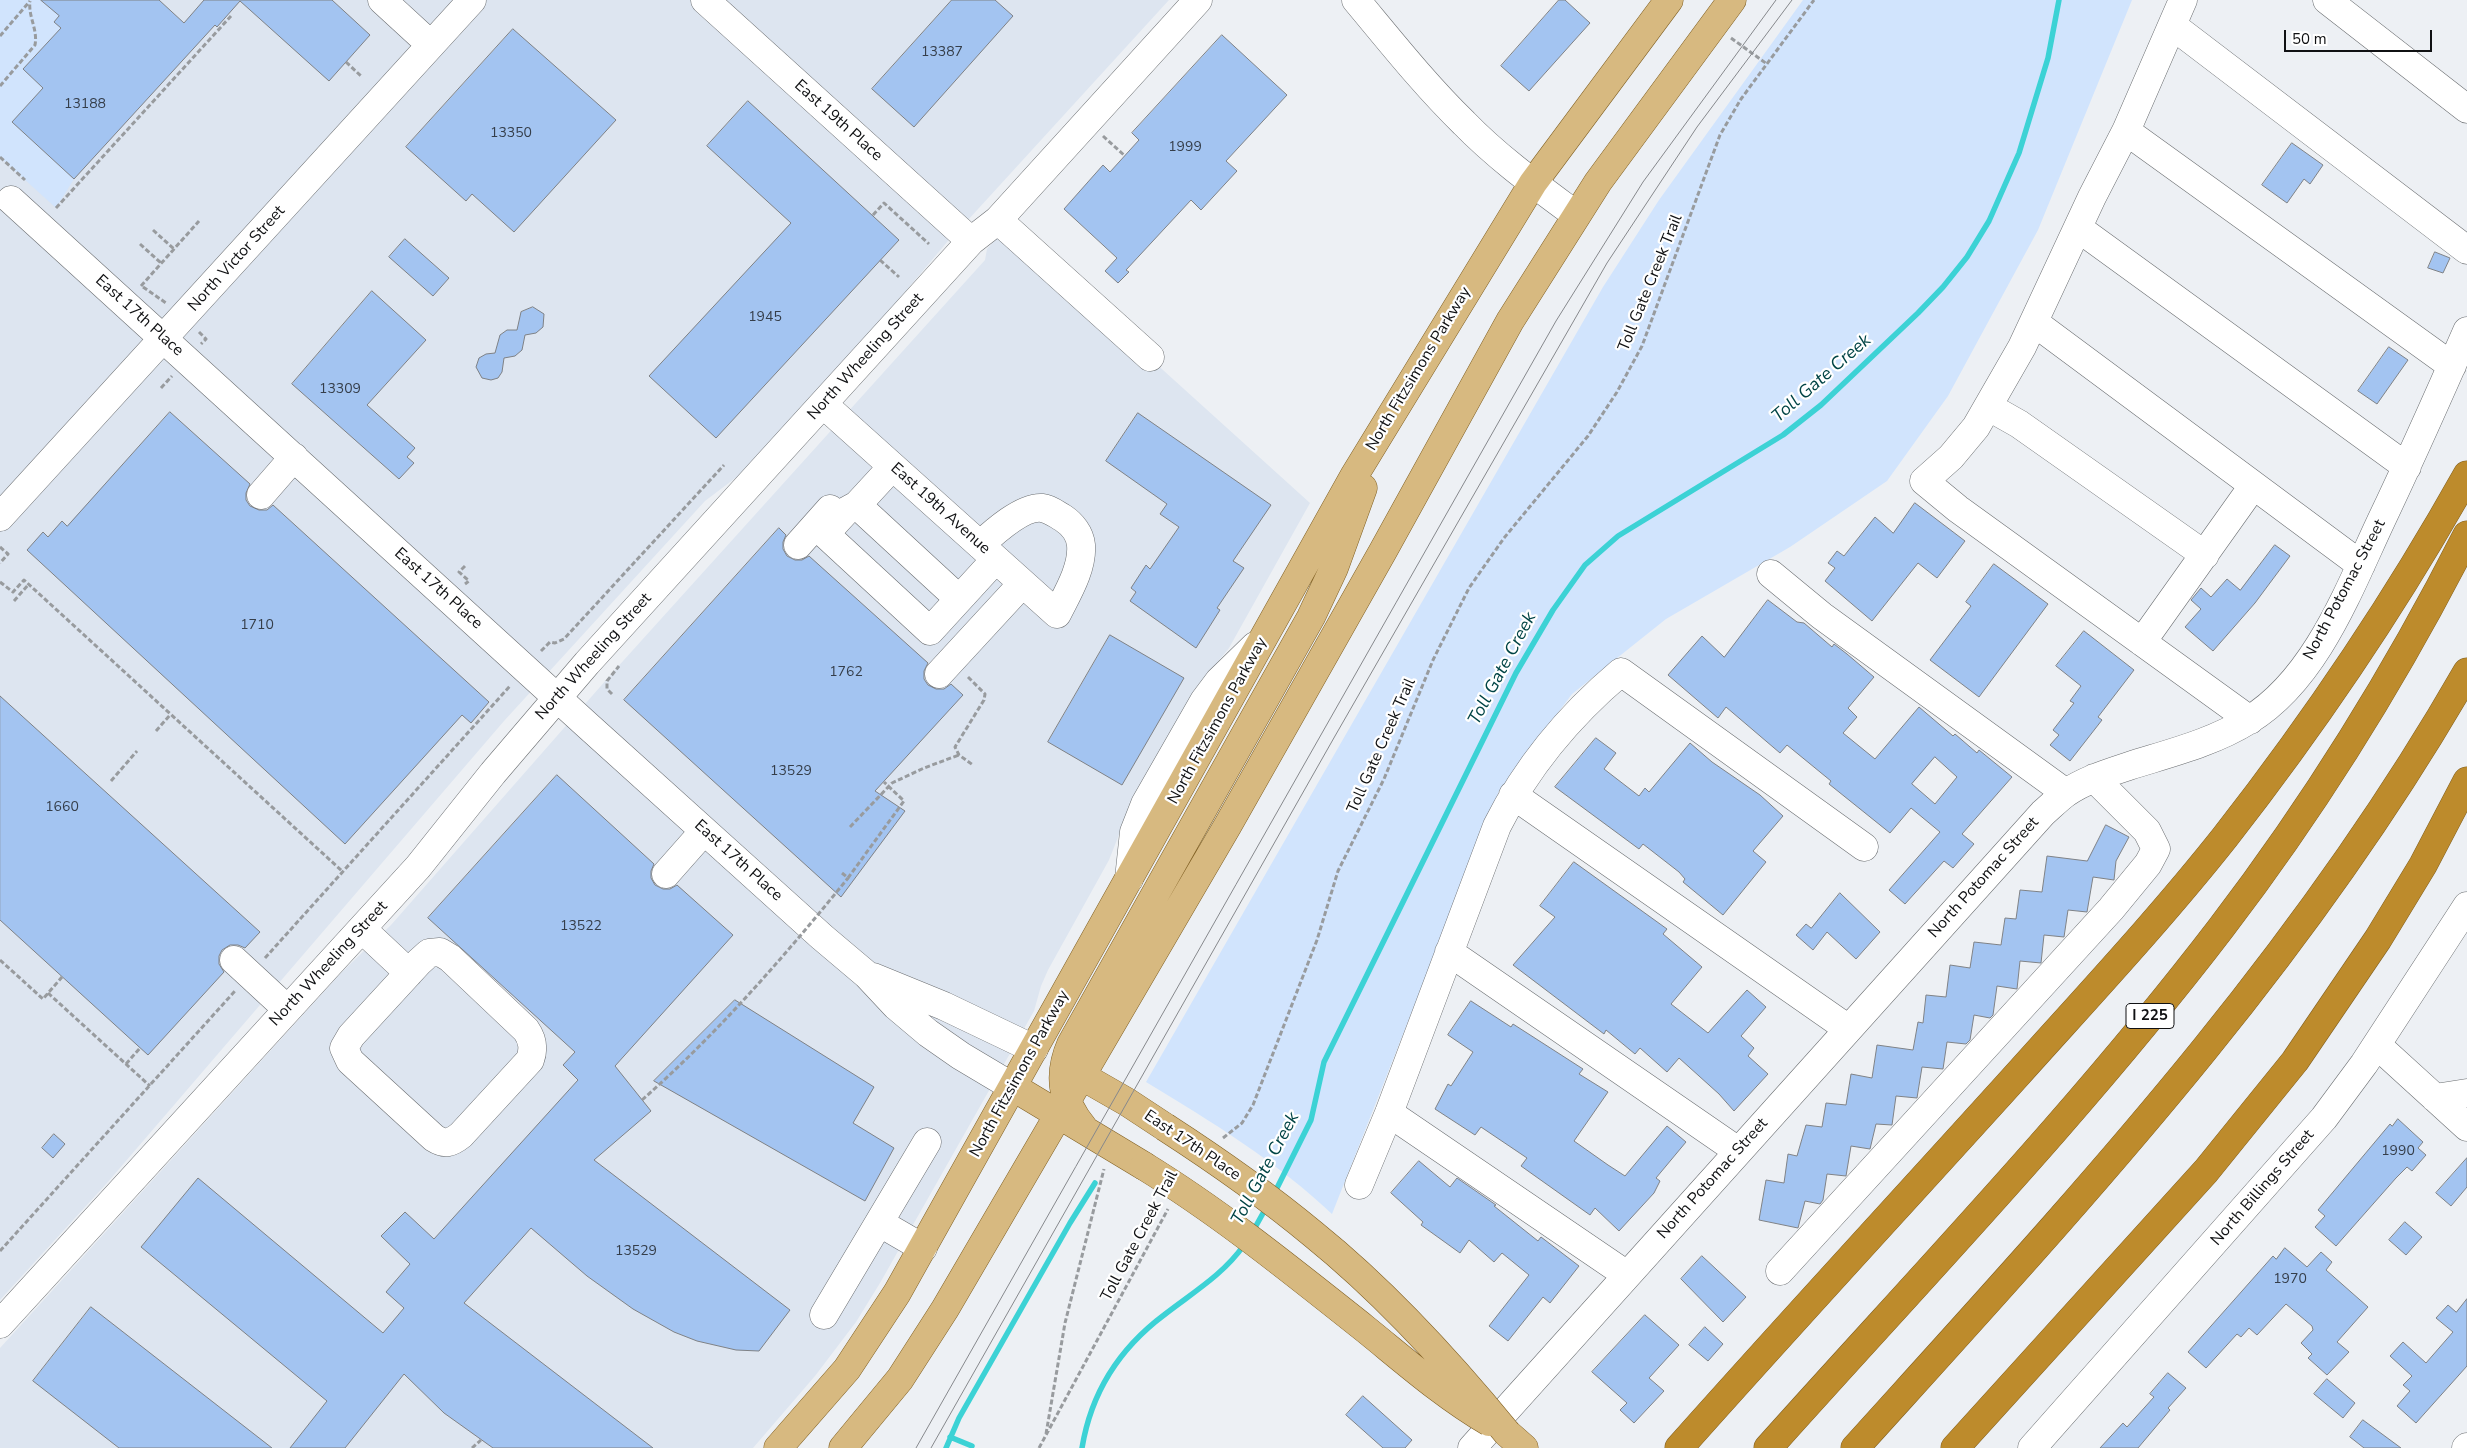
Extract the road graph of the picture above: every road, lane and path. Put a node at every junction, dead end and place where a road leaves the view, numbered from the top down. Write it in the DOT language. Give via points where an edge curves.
graph roads {
  1 [pos="30,0"];
  2 [pos="382,0"];
  3 [pos="472,0"];
  4 [pos="1198,0"];
  5 [pos="1356,0"];
  6 [pos="1669,0"];
  7 [pos="1732,0"];
  8 [pos="1814,0"];
  9 [pos="2183,0"];
  10 [pos="2327,0"];
  11 [pos="715,3"];
  12 [pos="231,16"];
  13 [pos="2173,26"];
  14 [pos="0,36"];
  15 [pos="1724,42"];
  16 [pos="431,45"];
  17 [pos="346,62"];
  18 [pos="1767,64"];
  19 [pos="361,76"];
  20 [pos="0,86"];
  21 [pos="2467,109"];
  22 [pos="2126,131"];
  23 [pos="1112,144"];
  24 [pos="1125,156"];
  25 [pos="1533,183"];
  26 [pos="11,200"];
  27 [pos="56,208"];
  28 [pos="1576,214"];
  29 [pos="873,215"];
  30 [pos="998,220"];
  31 [pos="199,221"];
  32 [pos="2078,228"];
  33 [pos="152,230"];
  34 [pos="971,241"];
  35 [pos="140,244"];
  36 [pos="928,244"];
  37 [pos="174,249"];
  38 [pos="2467,250"];
  39 [pos="880,260"];
  40 [pos="161,263"];
  41 [pos="899,277"];
  42 [pos="141,286"];
  43 [pos="2035,323"];
  44 [pos="2467,331"];
  45 [pos="163,339"];
  46 [pos="1150,357"];
  47 [pos="2452,366"];
  48 [pos="823,404"];
  49 [pos="1989,408"];
  50 [pos="1391,414"];
  51 [pos="294,457"];
  52 [pos="886,460"];
  53 [pos="724,465"];
  54 [pos="2407,467"];
  55 [pos="2467,475"];
  56 [pos="2253,486"];
  57 [pos="261,495"];
  58 [pos="856,505"];
  59 [pos="0,517"];
  60 [pos="2467,536"];
  61 [pos="798,545"];
  62 [pos="0,547"];
  63 [pos="988,552"];
  64 [pos="2205,555"];
  65 [pos="0,563"];
  66 [pos="2360,565"];
  67 [pos="1771,574"];
  68 [pos="0,582"];
  69 [pos="28,584"];
  70 [pos="1022,584"];
  71 [pos="958,599"];
  72 [pos="14,601"];
  73 [pos="2142,642"];
  74 [pos="538,654"];
  75 [pos="945,667"];
  76 [pos="2467,672"];
  77 [pos="558,698"];
  78 [pos="170,715"];
  79 [pos="2250,720"];
  80 [pos="156,731"];
  81 [pos="138,751"];
  82 [pos="958,755"];
  83 [pos="973,765"];
  84 [pos="2094,778"];
  85 [pos="111,781"];
  86 [pos="2467,781"];
  87 [pos="884,782"];
  88 [pos="888,786"];
  89 [pos="2066,793"];
  90 [pos="1513,796"];
  91 [pos="850,827"];
  92 [pos="704,831"];
  93 [pos="1864,847"];
  94 [pos="342,871"];
  95 [pos="842,873"];
  96 [pos="666,874"];
  97 [pos="848,878"];
  98 [pos="2467,906"];
  99 [pos="362,929"];
  100 [pos="1450,952"];
  101 [pos="0,960"];
  102 [pos="234,960"];
  103 [pos="409,973"];
  104 [pos="867,975"];
  105 [pos="62,977"];
  106 [pos="48,993"];
  107 [pos="288,1010"];
  108 [pos="1847,1028"];
  109 [pos="2377,1045"];
  110 [pos="140,1048"];
  111 [pos="1034,1049"];
  112 [pos="126,1064"];
  113 [pos="1072,1071"];
  114 [pos="150,1086"];
  115 [pos="1013,1087"];
  116 [pos="2467,1093"];
  117 [pos="2435,1098"];
  118 [pos="642,1100"];
  119 [pos="1063,1106"];
  120 [pos="1390,1113"];
  121 [pos="2467,1126"];
  122 [pos="1220,1141"];
  123 [pos="927,1142"];
  124 [pos="1116,1148"];
  125 [pos="1738,1150"];
  126 [pos="1359,1185"];
  127 [pos="1173,1201"];
  128 [pos="880,1223"];
  129 [pos="923,1248"];
  130 [pos="1780,1271"];
  131 [pos="1626,1275"];
  132 [pos="824,1315"];
  133 [pos="0,1324"];
  134 [pos="1046,1437"];
  135 [pos="481,1440"];
  136 [pos="1515,1440"];
  137 [pos="786,1447"];
  138 [pos="472,1448"];
  139 [pos="843,1448"];
  140 [pos="1040,1448"];
  141 [pos="1472,1448"];
  142 [pos="1679,1448"];
  143 [pos="1768,1448"];
  144 [pos="1855,1448"];
  145 [pos="1955,1448"];
  146 [pos="2032,1448"];
  1 -- 14 [label="path"];
  1 -- 20 [label="path" via="29,9 37,38 35,45"];
  2 -- 16 [label="street"];
  3 -- 16 [label="street, North Victor Street"];
  4 -- 30 [label="street, North Wheeling Street"];
  5 -- 25 [label="street" via="1459,118"];
  6 -- 25 [label="main road, North Fitzsimons Parkway"];
  7 -- 28 [label="main road"];
  8 -- 18 [label="path, Toll Gate Creek Trail"];
  9 -- 13 [label="street"];
  10 -- 21 [label="street"];
  11 -- 34 [label="street, East 19th Place"];
  12 -- 27 [label="path"];
  13 -- 22 [label="street"];
  13 -- 38 [label="street"];
  15 -- 18 [label="path" via="1729,36"];
  16 -- 45 [label="street, North Victor Street"];
  17 -- 19 [label="path"];
  18 -- 122 [label="path, Toll Gate Creek Trail" via="1720,135 1642,346 1617,392 1588,436 1504,538 1469,588 1433,660 1384,780 1338,871 1317,940 1254,1105 1242,1123"];
  22 -- 32 [label="street"];
  22 -- 47 [label="street"];
  23 -- 24 [label="path"];
  25 -- 28 [label="street"];
  25 -- 50 [label="main road, North Fitzsimons Parkway"];
  26 -- 45 [label="street, East 17th Place"];
  28 -- 113 [label="main road" via="1510,321 1223,834"];
  29 -- 36 [label="path" via="884,203"];
  30 -- 34 [label="street, North Wheeling Street"];
  30 -- 46 [label="street"];
  31 -- 37 [label="path"];
  32 -- 43 [label="street"];
  32 -- 54 [label="street"];
  33 -- 37 [label="path"];
  34 -- 48 [label="street, North Wheeling Street"];
  35 -- 40 [label="path"];
  37 -- 40 [label="path"];
  39 -- 41 [label="path"];
  40 -- 42 [label="path"];
  43 -- 49 [label="street"];
  43 -- 56 [label="street"];
  44 -- 47 [label="street, North Potomac Street"];
  45 -- 51 [label="street, East 17th Place"];
  45 -- 59 [label="street, North Victor Street"];
  47 -- 54 [label="street, North Potomac Street"];
  48 -- 52 [label="street, East 19th Avenue"];
  48 -- 77 [label="street, North Wheeling Street"];
  49 -- 64 [label="street" via="2020,424"];
  49 -- 73 [label="street" via="1951,457 1924,482"];
  50 -- 111 [label="main road, North Fitzsimons Parkway"];
  50 -- 113 [label="main road" via="1334,568 1316,607 1071,1044"];
  51 -- 57 [label="street"];
  51 -- 77 [label="street, East 17th Place"];
  52 -- 58 [label="street"];
  52 -- 61 [label="street"];
  52 -- 63 [label="street, East 19th Avenue"];
  53 -- 74 [label="path" via="564,639 550,642"];
  54 -- 66 [label="street, North Potomac Street"];
  55 -- 142 [label="highway" via="2339,681 2209,856 2087,998"];
  56 -- 64 [label="street"];
  56 -- 66 [label="street"];
  58 -- 71 [label="street"];
  58 -- 71 [label="street" via="825,534 930,630"];
  60 -- 143 [label="highway, I 225" via="2362,724 2297,823 2222,926 2063,1119"];
  62 -- 65 [label="path" via="8,554"];
  63 -- 70 [label="street, East 19th Avenue"];
  63 -- 70 [label="street, East 19th Avenue" via="999,527 1020,515 1040,508 1067,520 1079,535 1082,547 1076,573 1057,614"];
  63 -- 71 [label="street"];
  64 -- 73 [label="street"];
  66 -- 79 [label="street, North Potomac Street" via="2299,675 2281,696"];
  67 -- 89 [label="street" via="1822,616"];
  68 -- 69 [label="path" via="13,592 24,580"];
  69 -- 72 [label="path"];
  69 -- 78 [label="path"];
  70 -- 75 [label="street"];
  73 -- 79 [label="street"];
  75 -- 82 [label="path" via="984,694 984,700 954,747"];
  76 -- 144 [label="highway" via="2360,845 2218,1035 2117,1156"];
  77 -- 92 [label="street, East 17th Place"];
  77 -- 99 [label="street, North Wheeling Street" via="489,777 427,857"];
  78 -- 80 [label="path"];
  78 -- 94 [label="path"];
  79 -- 84 [label="street, North Potomac Street" via="2218,737"];
  81 -- 85 [label="path"];
  82 -- 83 [label="path"];
  82 -- 88 [label="path"];
  84 -- 89 [label="street, North Potomac Street"];
  84 -- 130 [label="street" via="2150,835 2156,849 2151,860 2111,909"];
  86 -- 145 [label="highway" via="2423,865 2378,939 2294,1061 2206,1171"];
  87 -- 88 [label="path"];
  88 -- 91 [label="path"];
  88 -- 97 [label="path" via="904,801"];
  89 -- 108 [label="street, North Potomac Street" via="2021,836"];
  90 -- 93 [label="street" via="1568,722 1621,672"];
  90 -- 100 [label="street" via="1491,839"];
  90 -- 108 [label="street"];
  92 -- 96 [label="street"];
  92 -- 104 [label="street, East 17th Place"];
  95 -- 97 [label="path"];
  97 -- 118 [label="path, bridge" via="711,1036"];
  98 -- 109 [label="street, North Billings Street"];
  99 -- 103 [label="street"];
  99 -- 107 [label="street, North Wheeling Street"];
  100 -- 120 [label="street"];
  100 -- 125 [label="street"];
  101 -- 106 [label="path" via="42,999"];
  102 -- 107 [label="street"];
  103 -- 103 [label="street" via="351,1036 344,1052 434,1138 444,1143 451,1142 530,1060 533,1042 526,1030 440,952 429,953"];
  104 -- 111 [label="street, East 17th Place" via="944,1006"];
  104 -- 115 [label="street, East 17th Place" via="928,1033"];
  105 -- 106 [label="path"];
  106 -- 112 [label="path"];
  107 -- 133 [label="street, North Wheeling Street"];
  108 -- 125 [label="street, North Potomac Street"];
  109 -- 117 [label="street"];
  109 -- 146 [label="street, North Billings Street" via="2297,1150"];
  110 -- 112 [label="path"];
  111 -- 113 [label="main road, East 17th Place"];
  111 -- 115 [label="main road, North Fitzsimons Parkway"];
  112 -- 114 [label="path"];
  113 -- 119 [label="main road"];
  113 -- 136 [label="main road, East 17th Place, bridge" via="1223,1166 1314,1234 1436,1350"];
  115 -- 119 [label="main road, East 17th Place"];
  115 -- 129 [label="main road, North Fitzsimons Parkway"];
  116 -- 117 [label="street"];
  117 -- 121 [label="street"];
  119 -- 124 [label="main road, East 17th Place" via="1083,1127"];
  119 -- 139 [label="main road" via="920,1349 886,1397"];
  120 -- 126 [label="street"];
  120 -- 131 [label="street"];
  123 -- 128 [label="street"];
  124 -- 134 [label="path" via="1104,1168 1065,1323"];
  124 -- 136 [label="main road, East 17th Place, bridge" via="1263,1247 1425,1379"];
  125 -- 131 [label="street, North Potomac Street"];
  127 -- 134 [label="path, Toll Gate Creek Trail"];
  128 -- 129 [label="street"];
  128 -- 132 [label="street"];
  129 -- 137 [label="main road, North Fitzsimons Parkway" via="863,1346"];
  131 -- 141 [label="street, North Potomac Street"];
  134 -- 140 [label="path, Toll Gate Creek Trail"];
  135 -- 138 [label="path"];
}
